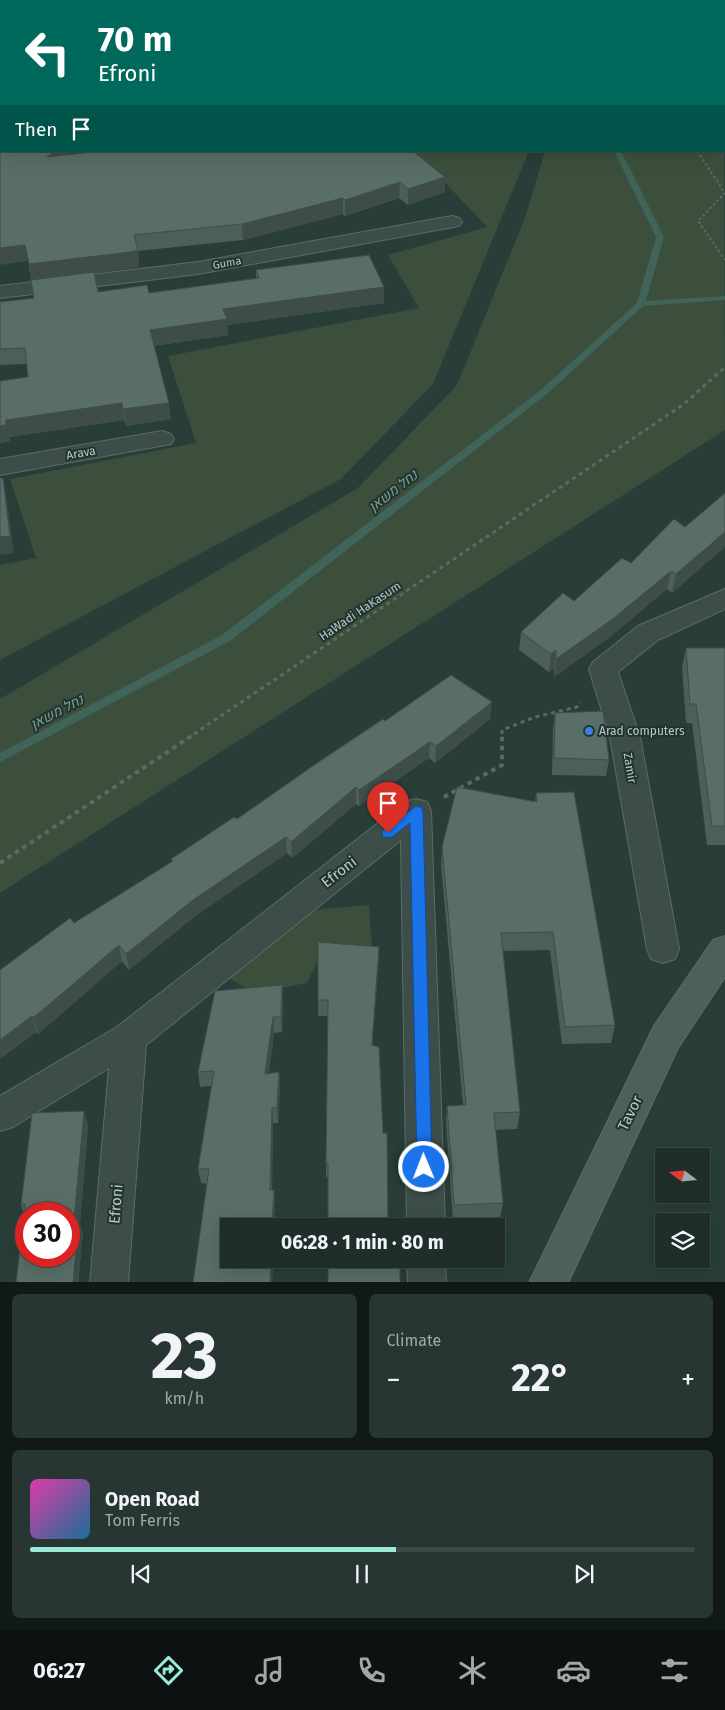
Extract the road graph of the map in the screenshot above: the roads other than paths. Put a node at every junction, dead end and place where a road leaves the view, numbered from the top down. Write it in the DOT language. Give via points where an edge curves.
graph roads {
  1 [pos="452,222"];
  2 [pos="0,292"];
  3 [pos="162,440"];
  4 [pos="0,467"];
  5 [pos="725,598"];
  6 [pos="664,949"];
  7 [pos="725,950"];
  8 [pos="129,1038"];
  9 [pos="0,1115"];
  10 [pos="426,1218"];
  11 [pos="426,1268"];
  12 [pos="109,1282"];
  13 [pos="427,1282"];
  14 [pos="548,1282"];
  1 -- 2 [label="street, Guma" via="198,268"];
  3 -- 4 [label="street, Arava"];
  5 -- 6 [label="street, Zamir" via="648,633 603,669 625,738"];
  7 -- 14 [label="street, Tavor" via="666,1037"];
  8 -- 9 [label="street"];
  8 -- 10 [label="street, Efroni" via="416,811"];
  8 -- 12 [label="street, Efroni"];
  11 -- 13 [label="street"];
}
